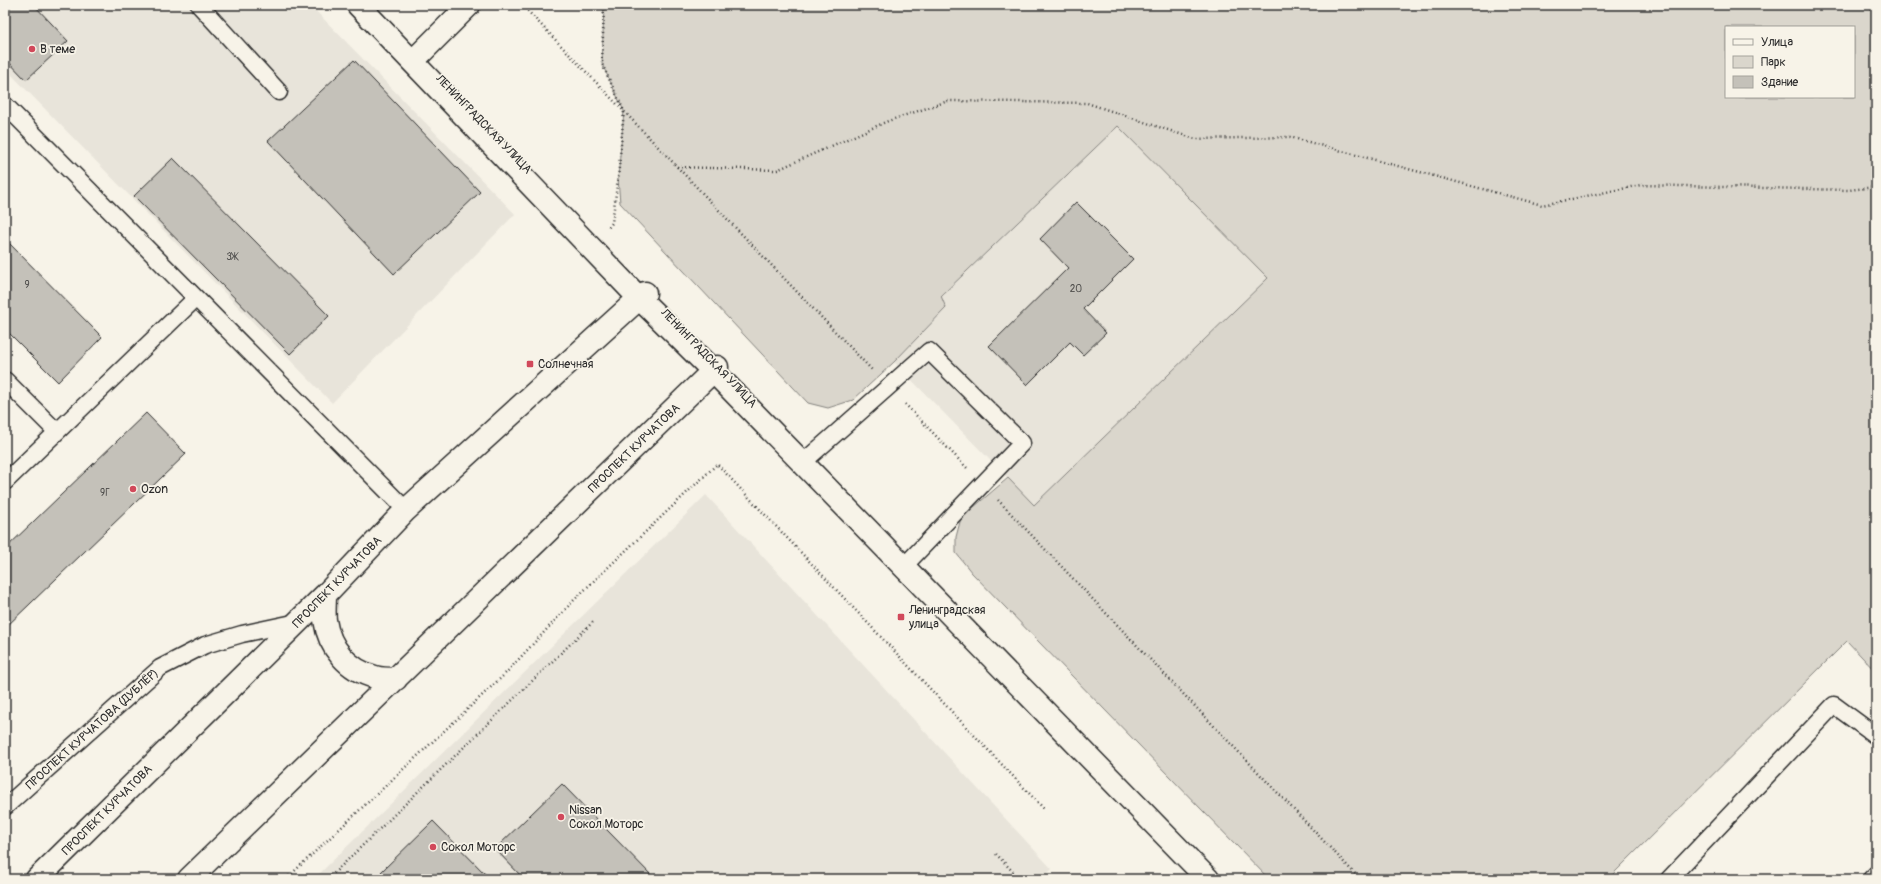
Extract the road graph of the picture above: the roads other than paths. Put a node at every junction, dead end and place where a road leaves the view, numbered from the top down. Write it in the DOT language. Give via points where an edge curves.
graph roads {
  1 [pos="199,5"];
  2 [pos="358,5"];
  3 [pos="371,5"];
  4 [pos="469,5"];
  5 [pos="419,55"];
  6 [pos="279,92"];
  7 [pos="5,105"];
  8 [pos="642,295"];
  9 [pos="196,298"];
  10 [pos="715,369"];
  11 [pos="5,380"];
  12 [pos="57,432"];
  13 [pos="808,458"];
  14 [pos="5,482"];
  15 [pos="406,510"];
  16 [pos="909,561"];
  17 [pos="325,596"];
  18 [pos="298,622"];
  19 [pos="396,679"];
  20 [pos="1876,736"];
  21 [pos="5,807"];
  22 [pos="1876,874"];
  23 [pos="37,879"];
  24 [pos="190,879"];
  25 [pos="1208,879"];
  26 [pos="1217,879"];
  27 [pos="1669,879"];
  28 [pos="1871,879"];
  1 -- 6 [label="lane"];
  2 -- 8 [label="street"];
  3 -- 5 [label="street, ЛЕНИНГРАДСКАЯ УЛИЦА"];
  4 -- 5 [label="street"];
  5 -- 8 [label="street, ЛЕНИНГРАДСКАЯ УЛИЦА" via="597,241"];
  7 -- 9 [label="lane"];
  8 -- 10 [label="street, ЛЕНИНГРАДСКАЯ УЛИЦА"];
  8 -- 15 [label="street, ПРОСПЕКТ КУРЧАТОВА"];
  9 -- 12 [label="lane"];
  9 -- 15 [label="lane"];
  10 -- 13 [label="street, ЛЕНИНГРАДСКАЯ УЛИЦА"];
  10 -- 19 [label="street, ПРОСПЕКТ КУРЧАТОВА"];
  10 -- 25 [label="street"];
  11 -- 12 [label="lane"];
  12 -- 14 [label="lane"];
  13 -- 16 [label="street, ЛЕНИНГРАДСКАЯ УЛИЦА"];
  13 -- 16 [label="lane" via="929,351 1022,443"];
  15 -- 17 [label="street, ПРОСПЕКТ КУРЧАТОВА"];
  16 -- 26 [label="street, ЛЕНИНГРАДСКАЯ УЛИЦА"];
  17 -- 18 [label="street, ПРОСПЕКТ КУРЧАТОВА"];
  17 -- 19 [label="street" via="325,620 330,640 341,658 357,671 376,678"];
  18 -- 21 [label="lane, ПРОСПЕКТ КУРЧАТОВА (ДУБЛЁР)" via="205,645 160,668"];
  18 -- 23 [label="street, ПРОСПЕКТ КУРЧАТОВА"];
  19 -- 24 [label="street, ПРОСПЕКТ КУРЧАТОВА"];
  20 -- 27 [label="lane" via="1834,705"];
  22 -- 28 [label="lane"];
}
